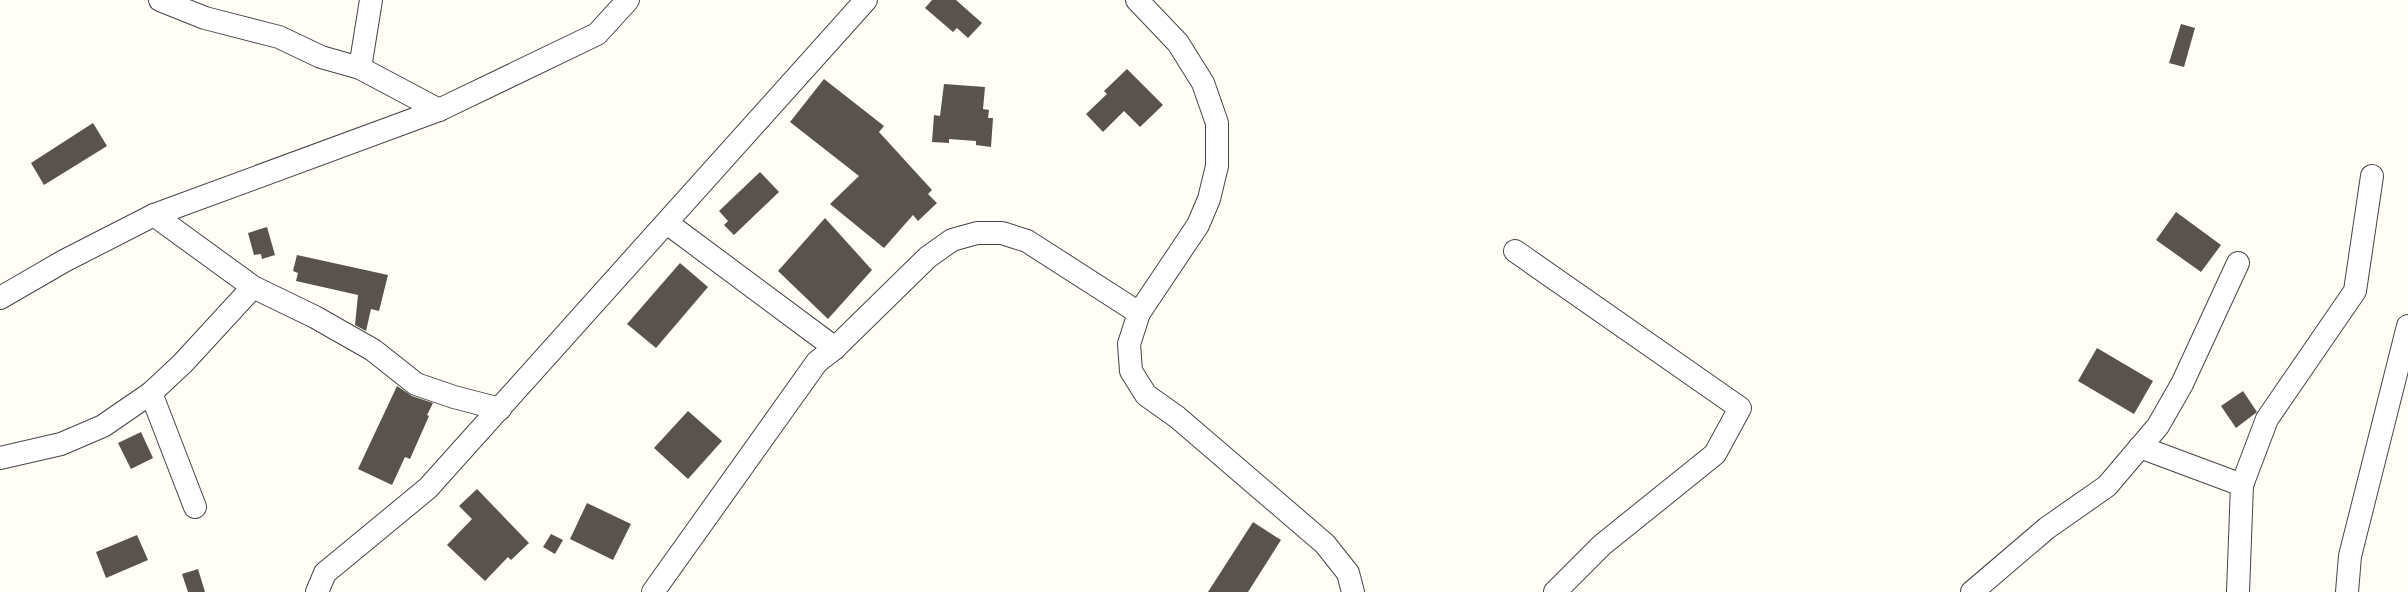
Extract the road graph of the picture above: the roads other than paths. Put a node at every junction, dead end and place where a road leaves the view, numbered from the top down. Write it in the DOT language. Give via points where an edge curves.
graph roads {
  1 [pos="160,0"];
  2 [pos="371,0"];
  3 [pos="628,0"];
  4 [pos="866,0"];
  5 [pos="1137,0"];
  6 [pos="360,68"];
  7 [pos="439,110"];
  8 [pos="2372,176"];
  9 [pos="154,215"];
  10 [pos="667,223"];
  11 [pos="1515,251"];
  12 [pos="2238,263"];
  13 [pos="253,286"];
  14 [pos="0,298"];
  15 [pos="1139,313"];
  16 [pos="2408,326"];
  17 [pos="835,348"];
  18 [pos="151,393"];
  19 [pos="500,409"];
  20 [pos="2140,447"];
  21 [pos="0,458"];
  22 [pos="2242,485"];
  23 [pos="196,507"];
  24 [pos="317,592"];
  25 [pos="653,592"];
  26 [pos="1353,592"];
  27 [pos="1555,592"];
  28 [pos="1972,592"];
  29 [pos="2238,592"];
  30 [pos="2347,592"];
  1 -- 6 [label="street" via="205,18 279,37 321,57"];
  2 -- 6 [label="street"];
  3 -- 7 [label="street" via="597,34"];
  4 -- 10 [label="street"];
  5 -- 15 [label="street" via="1178,43 1203,83 1217,123 1217,166 1209,199 1198,225"];
  6 -- 7 [label="street"];
  7 -- 9 [label="street"];
  8 -- 22 [label="street" via="2355,290 2267,419"];
  9 -- 13 [label="street"];
  9 -- 14 [label="street" via="64,261"];
  10 -- 17 [label="street"];
  10 -- 19 [label="street"];
  11 -- 27 [label="street" via="1740,408 1715,454 1602,545"];
  12 -- 20 [label="street" via="2182,384 2158,426"];
  13 -- 18 [label="street" via="183,363"];
  13 -- 19 [label="street" via="373,350 416,384 454,398"];
  15 -- 17 [label="street" via="1027,241 1002,233 977,233 952,240 928,257"];
  15 -- 26 [label="street" via="1129,344 1130,364 1131,371 1146,395 1177,417 1325,544 1348,573"];
  16 -- 30 [label="street" via="2350,556"];
  17 -- 25 [label="street" via="817,362"];
  18 -- 21 [label="street" via="103,426 61,444"];
  18 -- 23 [label="street"];
  19 -- 24 [label="street" via="428,488 325,573"];
  20 -- 22 [label="street"];
  20 -- 28 [label="street" via="2107,486 2047,528"];
  22 -- 29 [label="street"];
}
